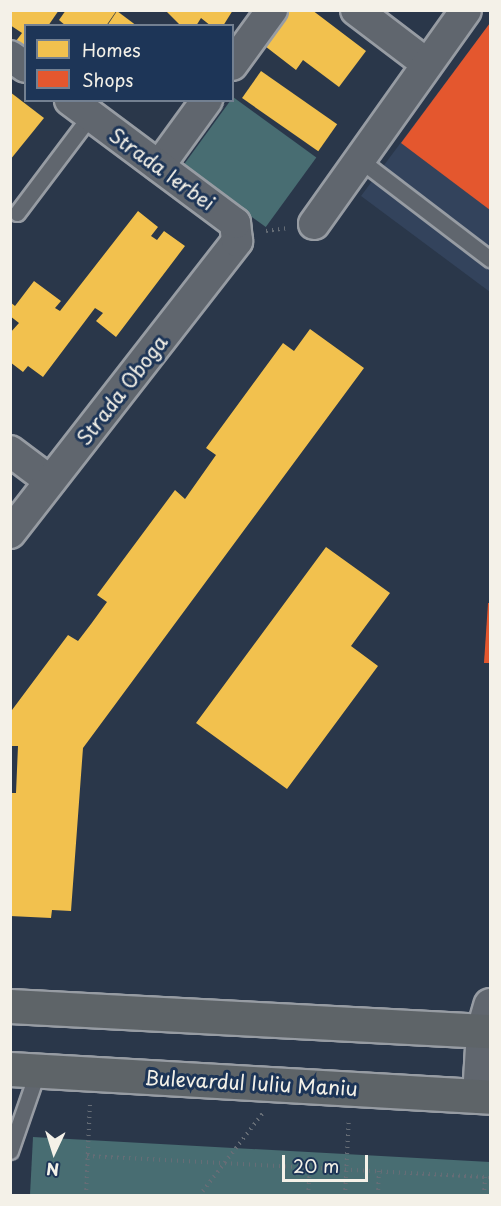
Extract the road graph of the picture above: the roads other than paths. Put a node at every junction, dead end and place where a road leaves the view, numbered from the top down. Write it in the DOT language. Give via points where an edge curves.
graph roads {
  1 [pos="272,10"];
  2 [pos="356,10"];
  3 [pos="466,10"];
  4 [pos="10,56"];
  5 [pos="234,62"];
  6 [pos="427,64"];
  7 [pos="24,66"];
  8 [pos="206,102"];
  9 [pos="80,108"];
  10 [pos="360,159"];
  11 [pos="159,166"];
  12 [pos="17,213"];
  13 [pos="314,224"];
  14 [pos="237,240"];
  15 [pos="490,259"];
  16 [pos="10,451"];
  17 [pos="50,481"];
  18 [pos="10,533"];
  19 [pos="10,1006"];
  20 [pos="488,1022"];
  21 [pos="24,1070"];
  22 [pos="485,1097"];
  23 [pos="10,1151"];
  1 -- 5 [label="street"];
  2 -- 6 [label="street"];
  3 -- 6 [label="street"];
  4 -- 7 [label="street"];
  6 -- 10 [label="street"];
  8 -- 11 [label="street"];
  9 -- 11 [label="street, Strada Ierbei"];
  9 -- 12 [label="lane"];
  10 -- 13 [label="street"];
  10 -- 15 [label="lane"];
  11 -- 14 [label="street, Strada Ierbei" via="235,223"];
  14 -- 17 [label="street, Strada Oboga"];
  16 -- 17 [label="street"];
  17 -- 18 [label="street, Strada Oboga"];
  19 -- 20 [label="main road"];
  20 -- 22 [label="main road"];
  21 -- 22 [label="main road, Bulevardul Iuliu Maniu"];
  21 -- 23 [label="lane"];
}
